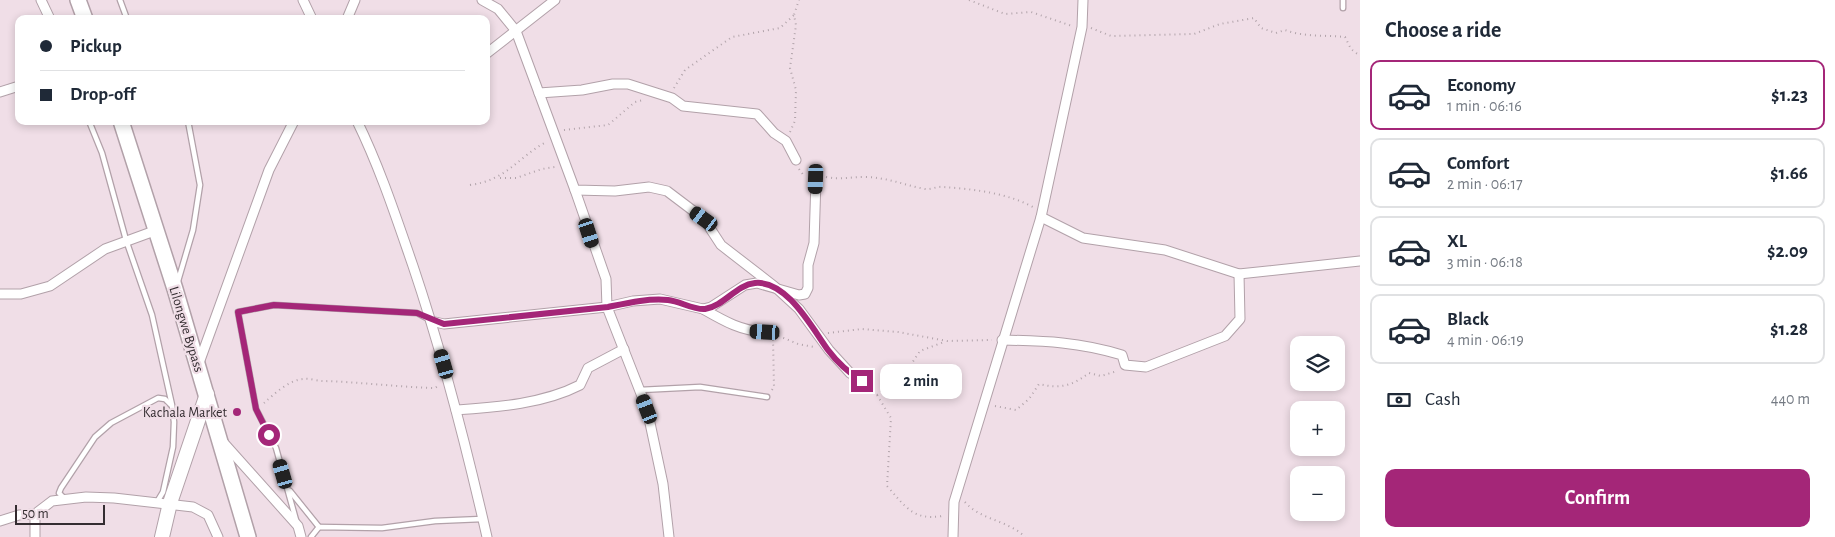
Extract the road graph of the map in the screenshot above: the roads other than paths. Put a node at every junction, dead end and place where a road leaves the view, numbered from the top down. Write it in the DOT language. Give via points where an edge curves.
graph roads {
  1 [pos="41,0"];
  2 [pos="78,0"];
  3 [pos="120,0"];
  4 [pos="303,0"];
  5 [pos="355,0"];
  6 [pos="482,0"];
  7 [pos="555,0"];
  8 [pos="1083,0"];
  9 [pos="1343,0"];
  10 [pos="1343,8"];
  11 [pos="48,15"];
  12 [pos="83,15"];
  13 [pos="126,15"];
  14 [pos="310,15"];
  15 [pos="349,15"];
  16 [pos="516,31"];
  17 [pos="490,51"];
  18 [pos="15,87"];
  19 [pos="0,92"];
  20 [pos="539,93"];
  21 [pos="91,125"];
  22 [pos="122,125"];
  23 [pos="189,125"];
  24 [pos="292,125"];
  25 [pos="359,125"];
  26 [pos="796,160"];
  27 [pos="816,179"];
  28 [pos="575,190"];
  29 [pos="1041,214"];
  30 [pos="157,230"];
  31 [pos="126,240"];
  32 [pos="1360,261"];
  33 [pos="1239,274"];
  34 [pos="774,286"];
  35 [pos="175,289"];
  36 [pos="0,294"];
  37 [pos="608,307"];
  38 [pos="703,309"];
  39 [pos="431,321"];
  40 [pos="765,332"];
  41 [pos="1002,340"];
  42 [pos="624,349"];
  43 [pos="198,366"];
  44 [pos="862,381"];
  45 [pos="640,390"];
  46 [pos="207,394"];
  47 [pos="767,396"];
  48 [pos="172,405"];
  49 [pos="456,410"];
  50 [pos="220,438"];
  51 [pos="287,488"];
  52 [pos="67,499"];
  53 [pos="156,502"];
  54 [pos="170,503"];
  55 [pos="35,514"];
  56 [pos="483,519"];
  57 [pos="0,521"];
  58 [pos="298,526"];
  59 [pos="320,527"];
  60 [pos="35,537"];
  61 [pos="162,537"];
  62 [pos="218,537"];
  63 [pos="248,537"];
  64 [pos="301,537"];
  65 [pos="312,537"];
  66 [pos="487,537"];
  67 [pos="669,537"];
  68 [pos="953,537"];
  1 -- 11 [label="street"];
  2 -- 12 [label="main road"];
  3 -- 13 [label="lane"];
  4 -- 14 [label="street"];
  5 -- 15 [label="street"];
  6 -- 16 [label="street" via="498,10"];
  7 -- 16 [label="street"];
  8 -- 29 [label="street" via="1082,27"];
  9 -- 10 [label="lane"];
  16 -- 17 [label="street"];
  16 -- 20 [label="street"];
  18 -- 19 [label="street"];
  20 -- 26 [label="street" via="628,84 658,92 683,106 757,114 786,141"];
  20 -- 28 [label="street"];
  21 -- 31 [label="lane" via="102,153"];
  22 -- 30 [label="main road, Lilongwe Bypass"];
  23 -- 35 [label="lane" via="200,185 193,230"];
  24 -- 43 [label="street" via="269,170"];
  25 -- 39 [label="street" via="398,220"];
  27 -- 34 [label="street" via="814,244 808,265 808,288 805,294 799,295"];
  28 -- 34 [label="street" via="614,191 648,187 667,192 704,219 720,245"];
  28 -- 37 [label="street" via="606,279"];
  29 -- 33 [label="street" via="1083,238 1165,250"];
  29 -- 41 [label="street"];
  30 -- 31 [label="street"];
  30 -- 35 [label="main road, Lilongwe Bypass"];
  31 -- 36 [label="street" via="104,249 50,286 22,294"];
  31 -- 48 [label="lane" via="152,315"];
  32 -- 33 [label="street"];
  33 -- 41 [label="street" via="1240,319 1225,336 1146,366 1125,365 1122,355 1092,346"];
  34 -- 38 [label="street" via="746,285"];
  34 -- 44 [label="street" via="799,309 850,373"];
  35 -- 43 [label="main road, Lilongwe Bypass"];
  37 -- 38 [label="street" via="660,299"];
  37 -- 39 [label="street" via="444,324"];
  37 -- 42 [label="street"];
  38 -- 40 [label="street" via="748,332"];
  39 -- 49 [label="street"];
  39 -- 51 [label="lane" via="417,313 274,305 238,312 256,409 276,448"];
  41 -- 68 [label="street" via="954,502"];
  42 -- 45 [label="street"];
  42 -- 49 [label="street" via="588,368 580,385 566,392 503,406"];
  43 -- 46 [label="main road, Lilongwe Bypass"];
  45 -- 47 [label="lane" via="700,387"];
  45 -- 67 [label="street" via="663,484"];
  46 -- 50 [label="main road, Lilongwe Bypass"];
  46 -- 54 [label="street"];
  48 -- 52 [label="lane" via="166,399 158,398 118,419 95,437 61,488 61,497"];
  48 -- 53 [label="lane" via="173,447 163,492"];
  49 -- 56 [label="street"];
  50 -- 58 [label="street"];
  50 -- 63 [label="main road, Lilongwe Bypass"];
  51 -- 58 [label="lane"];
  51 -- 59 [label="lane"];
  52 -- 53 [label="street" via="86,497"];
  52 -- 55 [label="street" via="52,501"];
  53 -- 54 [label="street"];
  54 -- 61 [label="street"];
  54 -- 62 [label="street" via="193,507 208,515"];
  55 -- 57 [label="street"];
  55 -- 60 [label="street"];
  56 -- 59 [label="lane" via="382,528"];
  56 -- 66 [label="street"];
  58 -- 64 [label="street"];
  59 -- 65 [label="lane"];
}
